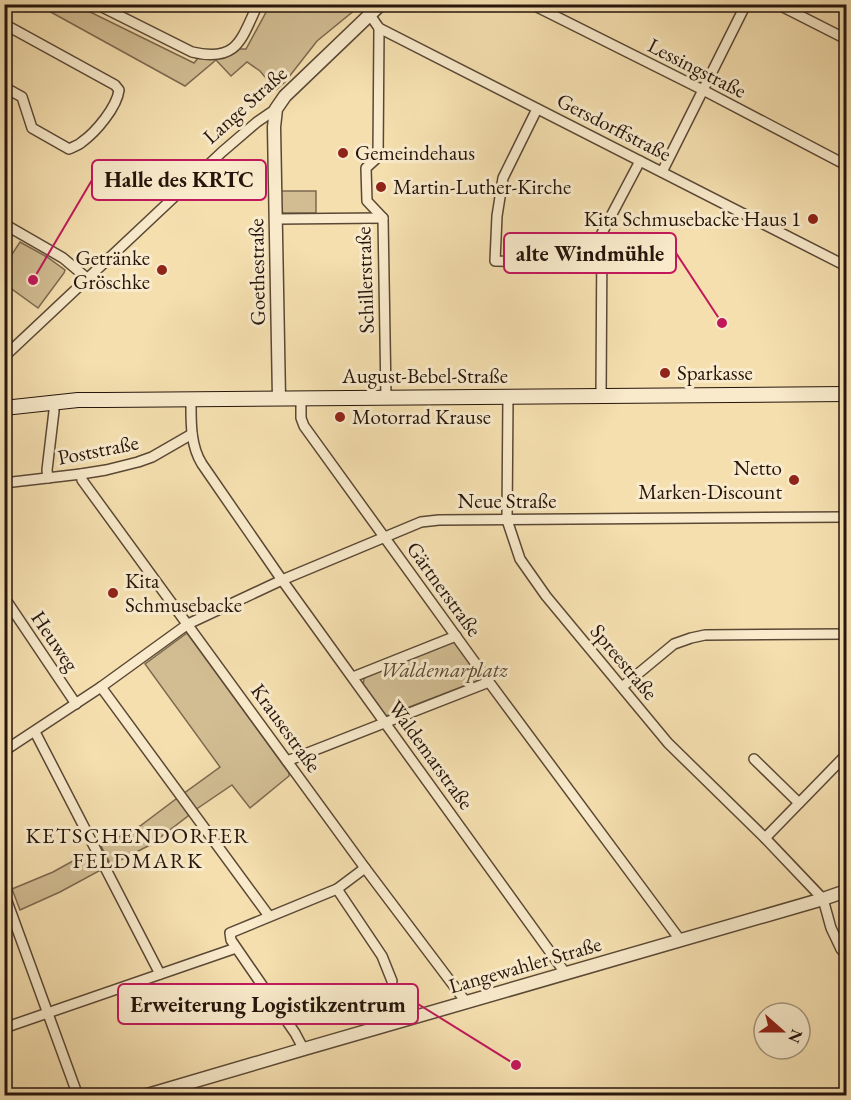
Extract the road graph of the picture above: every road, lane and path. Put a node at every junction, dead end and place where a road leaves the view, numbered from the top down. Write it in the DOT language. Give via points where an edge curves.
graph roads {
  1 [pos="96,4"];
  2 [pos="258,4"];
  3 [pos="381,4"];
  4 [pos="531,4"];
  5 [pos="746,4"];
  6 [pos="777,4"];
  7 [pos="370,15"];
  8 [pos="4,24"];
  9 [pos="379,28"];
  10 [pos="846,39"];
  11 [pos="4,87"];
  12 [pos="703,90"];
  13 [pos="537,108"];
  14 [pos="276,109"];
  15 [pos="640,161"];
  16 [pos="846,165"];
  17 [pos="662,172"];
  18 [pos="383,218"];
  19 [pos="276,219"];
  20 [pos="4,224"];
  21 [pos="601,263"];
  22 [pos="846,266"];
  23 [pos="88,279"];
  24 [pos="4,357"];
  25 [pos="846,394"];
  26 [pos="601,396"];
  27 [pos="386,397"];
  28 [pos="508,397"];
  29 [pos="279,398"];
  30 [pos="301,398"];
  31 [pos="191,399"];
  32 [pos="53,403"];
  33 [pos="4,408"];
  34 [pos="192,434"];
  35 [pos="81,474"];
  36 [pos="48,478"];
  37 [pos="4,483"];
  38 [pos="846,517"];
  39 [pos="507,520"];
  40 [pos="384,537"];
  41 [pos="282,580"];
  42 [pos="4,597"];
  43 [pos="188,624"];
  44 [pos="846,634"];
  45 [pos="456,636"];
  46 [pos="352,677"];
  47 [pos="489,682"];
  48 [pos="101,687"];
  49 [pos="622,687"];
  50 [pos="76,704"];
  51 [pos="385,722"];
  52 [pos="35,732"];
  53 [pos="4,751"];
  54 [pos="846,755"];
  55 [pos="754,759"];
  56 [pos="288,761"];
  57 [pos="800,802"];
  58 [pos="765,838"];
  59 [pos="365,868"];
  60 [pos="337,889"];
  61 [pos="846,891"];
  62 [pos="5,896"];
  63 [pos="823,899"];
  64 [pos="269,916"];
  65 [pos="681,941"];
  66 [pos="236,948"];
  67 [pos="846,955"];
  68 [pos="160,974"];
  69 [pos="566,974"];
  70 [pos="392,981"];
  71 [pos="466,1002"];
  72 [pos="48,1012"];
  73 [pos="4,1028"];
  74 [pos="303,1048"];
  75 [pos="78,1095"];
  76 [pos="144,1095"];
  1 -- 2 [label="street" via="204,55 235,48"];
  3 -- 7 [label="street, Lange Straße"];
  4 -- 12 [label="street, Lessingstraße"];
  5 -- 12 [label="street"];
  6 -- 10 [label="street"];
  7 -- 9 [label="street, Gersdorffstraße"];
  7 -- 14 [label="street, Lange Straße"];
  8 -- 11 [label="street" via="119,90 103,122 83,142 69,149 32,128 22,98"];
  9 -- 13 [label="street, Gersdorffstraße"];
  9 -- 18 [label="street, Schillerstraße" via="378,157 366,168 367,201"];
  12 -- 16 [label="street, Lessingstraße"];
  12 -- 17 [label="street"];
  13 -- 15 [label="street, Gersdorffstraße"];
  13 -- 21 [label="street" via="503,178 495,261"];
  14 -- 19 [label="street, Goethestraße"];
  14 -- 23 [label="street, Lange Straße" via="222,152"];
  15 -- 17 [label="street, Gersdorffstraße"];
  15 -- 21 [label="street" via="602,232"];
  17 -- 22 [label="street, Gersdorffstraße"];
  18 -- 19 [label="street"];
  18 -- 27 [label="street, Schillerstraße"];
  19 -- 29 [label="street, Goethestraße"];
  20 -- 23 [label="street" via="63,258"];
  21 -- 26 [label="street"];
  23 -- 24 [label="street, Lange Straße"];
  25 -- 26 [label="main road, August-Bebel-Straße"];
  26 -- 28 [label="main road, August-Bebel-Straße"];
  27 -- 28 [label="main road, August-Bebel-Straße"];
  27 -- 30 [label="main road, August-Bebel-Straße"];
  28 -- 39 [label="street, Spreestraße"];
  29 -- 30 [label="main road, August-Bebel-Straße"];
  29 -- 31 [label="main road, August-Bebel-Straße"];
  30 -- 40 [label="street, Gärtnerstraße" via="304,426"];
  31 -- 32 [label="main road, August-Bebel-Straße"];
  31 -- 34 [label="street, Waldemarstraße"];
  32 -- 33 [label="main road, August-Bebel-Straße"];
  32 -- 36 [label="street"];
  34 -- 35 [label="street, Poststraße" via="152,457"];
  34 -- 41 [label="street, Waldemarstraße" via="197,457"];
  35 -- 36 [label="street, Poststraße"];
  35 -- 43 [label="street, Krausestraße"];
  36 -- 37 [label="street, Poststraße"];
  38 -- 39 [label="street, Neue Straße"];
  39 -- 40 [label="street, Neue Straße" via="421,522"];
  39 -- 49 [label="street, Spreestraße" via="520,559"];
  40 -- 41 [label="street, Neue Straße"];
  40 -- 45 [label="street, Gärtnerstraße"];
  41 -- 43 [label="street, Neue Straße"];
  41 -- 46 [label="street, Waldemarstraße"];
  42 -- 50 [label="street, Heuweg"];
  43 -- 48 [label="street, Neue Straße"];
  43 -- 56 [label="street, Krausestraße"];
  44 -- 49 [label="street" via="691,638 674,644"];
  45 -- 46 [label="street"];
  45 -- 47 [label="street, Gärtnerstraße"];
  46 -- 51 [label="street, Waldemarstraße"];
  47 -- 51 [label="street"];
  47 -- 65 [label="street, Gärtnerstraße"];
  48 -- 50 [label="street, Neue Straße"];
  48 -- 64 [label="street"];
  49 -- 58 [label="street, Spreestraße" via="668,743"];
  50 -- 52 [label="street, Neue Straße"];
  51 -- 56 [label="street"];
  51 -- 69 [label="street, Waldemarstraße"];
  52 -- 53 [label="street, Neue Straße"];
  52 -- 68 [label="street"];
  54 -- 57 [label="street"];
  55 -- 57 [label="street"];
  56 -- 59 [label="street, Krausestraße"];
  57 -- 58 [label="street"];
  58 -- 63 [label="street, Spreestraße"];
  59 -- 60 [label="street"];
  59 -- 71 [label="street, Krausestraße"];
  60 -- 64 [label="street"];
  60 -- 70 [label="street" via="382,956"];
  61 -- 63 [label="street, Langewahler Straße"];
  62 -- 72 [label="street"];
  63 -- 65 [label="street, Langewahler Straße"];
  63 -- 67 [label="street" via="831,927"];
  64 -- 66 [label="street" via="230,933"];
  65 -- 69 [label="street, Langewahler Straße"];
  66 -- 68 [label="street"];
  66 -- 74 [label="street"];
  68 -- 72 [label="street"];
  69 -- 71 [label="street, Langewahler Straße"];
  71 -- 74 [label="street, Langewahler Straße"];
  72 -- 73 [label="street"];
  72 -- 75 [label="street"];
  74 -- 76 [label="street, Langewahler Straße"];
}
